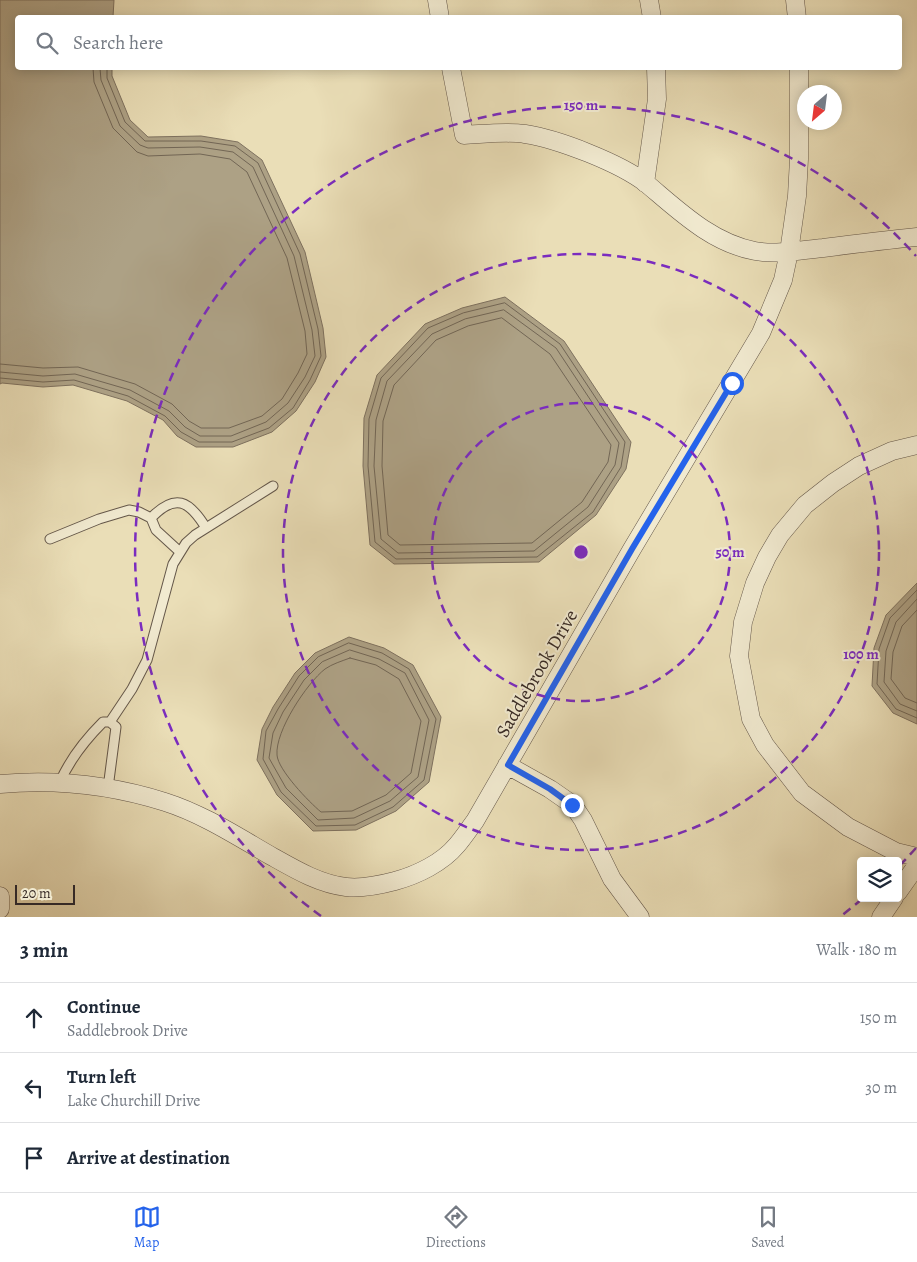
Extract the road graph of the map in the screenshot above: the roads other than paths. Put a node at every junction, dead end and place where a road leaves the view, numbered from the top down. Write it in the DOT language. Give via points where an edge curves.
graph roads {
  1 [pos="437,0"];
  2 [pos="649,0"];
  3 [pos="796,0"];
  4 [pos="440,15"];
  5 [pos="652,15"];
  6 [pos="797,15"];
  7 [pos="451,70"];
  8 [pos="656,70"];
  9 [pos="799,70"];
  10 [pos="645,183"];
  11 [pos="917,237"];
  12 [pos="789,252"];
  13 [pos="917,444"];
  14 [pos="272,486"];
  15 [pos="151,518"];
  16 [pos="206,528"];
  17 [pos="50,539"];
  18 [pos="180,552"];
  19 [pos="110,722"];
  20 [pos="508,765"];
  21 [pos="60,782"];
  22 [pos="0,784"];
  23 [pos="108,788"];
  24 [pos="917,857"];
  25 [pos="917,865"];
  26 [pos="902,886"];
  27 [pos="0,896"];
  28 [pos="891,902"];
  29 [pos="0,909"];
  30 [pos="640,917"];
  31 [pos="881,917"];
  1 -- 4 [label="street"];
  2 -- 5 [label="street"];
  3 -- 6 [label="street"];
  7 -- 10 [label="street" via="464,135 524,134 555,140"];
  8 -- 10 [label="street" via="657,100"];
  9 -- 12 [label="street, Saddlebrook Drive" via="797,196"];
  10 -- 12 [label="street" via="694,223 724,241 755,251"];
  11 -- 12 [label="street"];
  12 -- 20 [label="street, Saddlebrook Drive" via="783,280 762,334 632,549"];
  13 -- 24 [label="street" via="859,466 806,505 786,527 767,556 755,583 743,622 739,656 751,719 765,745 802,793 848,827 896,852"];
  14 -- 16 [label="lane"];
  15 -- 16 [label="lane" via="161,508 180,502 198,515"];
  15 -- 17 [label="lane" via="129,510"];
  15 -- 18 [label="lane" via="156,530"];
  16 -- 18 [label="lane" via="195,534"];
  18 -- 19 [label="lane" via="147,660"];
  19 -- 21 [label="lane" via="103,722 78,750"];
  19 -- 23 [label="lane" via="116,727"];
  20 -- 23 [label="street, Saddlebrook Drive" via="456,847 429,868 376,886 347,887 303,874 209,821 166,802"];
  20 -- 30 [label="street" via="572,805 584,820 612,879"];
  21 -- 22 [label="street, Saddlebrook Drive"];
  21 -- 23 [label="street, Saddlebrook Drive"];
  25 -- 26 [label="street"];
  27 -- 29 [label="street"];
  28 -- 31 [label="street"];
}
